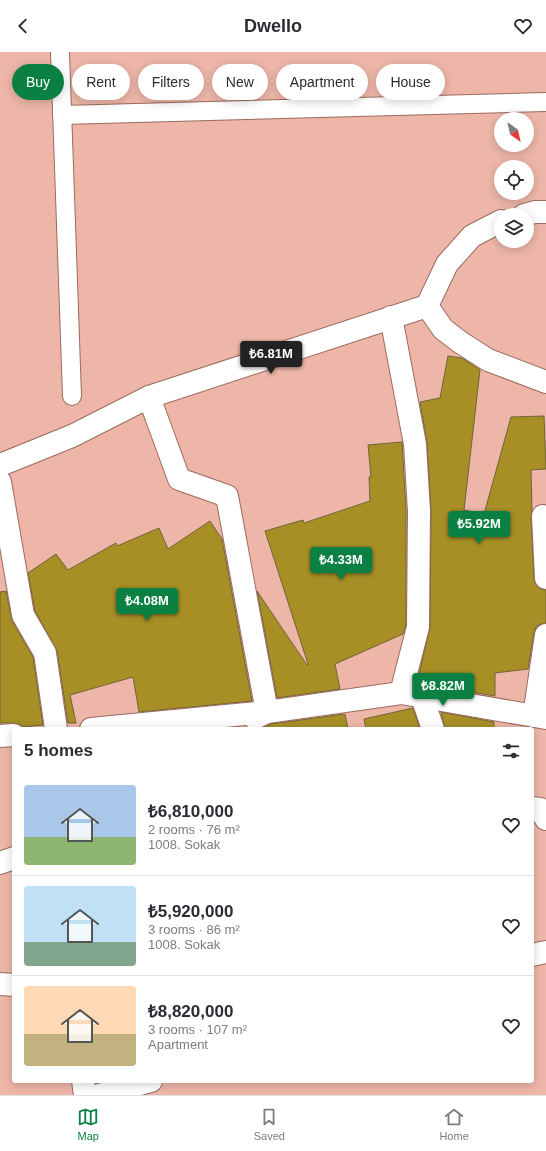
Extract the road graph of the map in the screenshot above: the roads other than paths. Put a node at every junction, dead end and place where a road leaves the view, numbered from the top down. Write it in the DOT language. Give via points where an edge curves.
graph roads {
  1 [pos="60,52"];
  2 [pos="546,102"];
  3 [pos="62,115"];
  4 [pos="534,212"];
  5 [pos="546,212"];
  6 [pos="494,225"];
  7 [pos="427,306"];
  8 [pos="390,317"];
  9 [pos="546,382"];
  10 [pos="72,396"];
  11 [pos="149,397"];
  12 [pos="0,465"];
  13 [pos="0,482"];
  14 [pos="543,516"];
  15 [pos="546,578"];
  16 [pos="546,635"];
  17 [pos="400,693"];
  18 [pos="422,697"];
  19 [pos="267,712"];
  20 [pos="540,717"];
  21 [pos="56,727"];
  22 [pos="112,727"];
  23 [pos="241,727"];
  24 [pos="432,727"];
  25 [pos="12,735"];
  26 [pos="0,736"];
  27 [pos="534,808"];
  28 [pos="546,819"];
  29 [pos="12,859"];
  30 [pos="0,863"];
  31 [pos="546,952"];
  32 [pos="534,955"];
  33 [pos="0,984"];
  34 [pos="12,985"];
  35 [pos="83,1083"];
  36 [pos="144,1083"];
  37 [pos="85,1095"];
  38 [pos="99,1095"];
  1 -- 3 [label="lane"];
  2 -- 3 [label="lane"];
  3 -- 10 [label="lane"];
  4 -- 5 [label="street"];
  6 -- 7 [label="street" via="472,236 447,264"];
  7 -- 8 [label="street"];
  7 -- 9 [label="street" via="443,329 488,360"];
  8 -- 11 [label="street"];
  8 -- 17 [label="street" via="415,444 419,511 418,627"];
  11 -- 12 [label="street" via="72,436"];
  11 -- 19 [label="street" via="179,479 227,496"];
  13 -- 21 [label="street" via="22,615 45,653"];
  14 -- 15 [label="street"];
  16 -- 20 [label="street"];
  17 -- 18 [label="street"];
  17 -- 19 [label="street"];
  18 -- 20 [label="street"];
  18 -- 24 [label="street"];
  19 -- 22 [label="street"];
  19 -- 23 [label="street"];
  25 -- 26 [label="street"];
  27 -- 28 [label="street" via="540,809"];
  29 -- 30 [label="street"];
  31 -- 32 [label="street"];
  33 -- 34 [label="street"];
  35 -- 37 [label="street"];
  36 -- 38 [label="street"];
}
